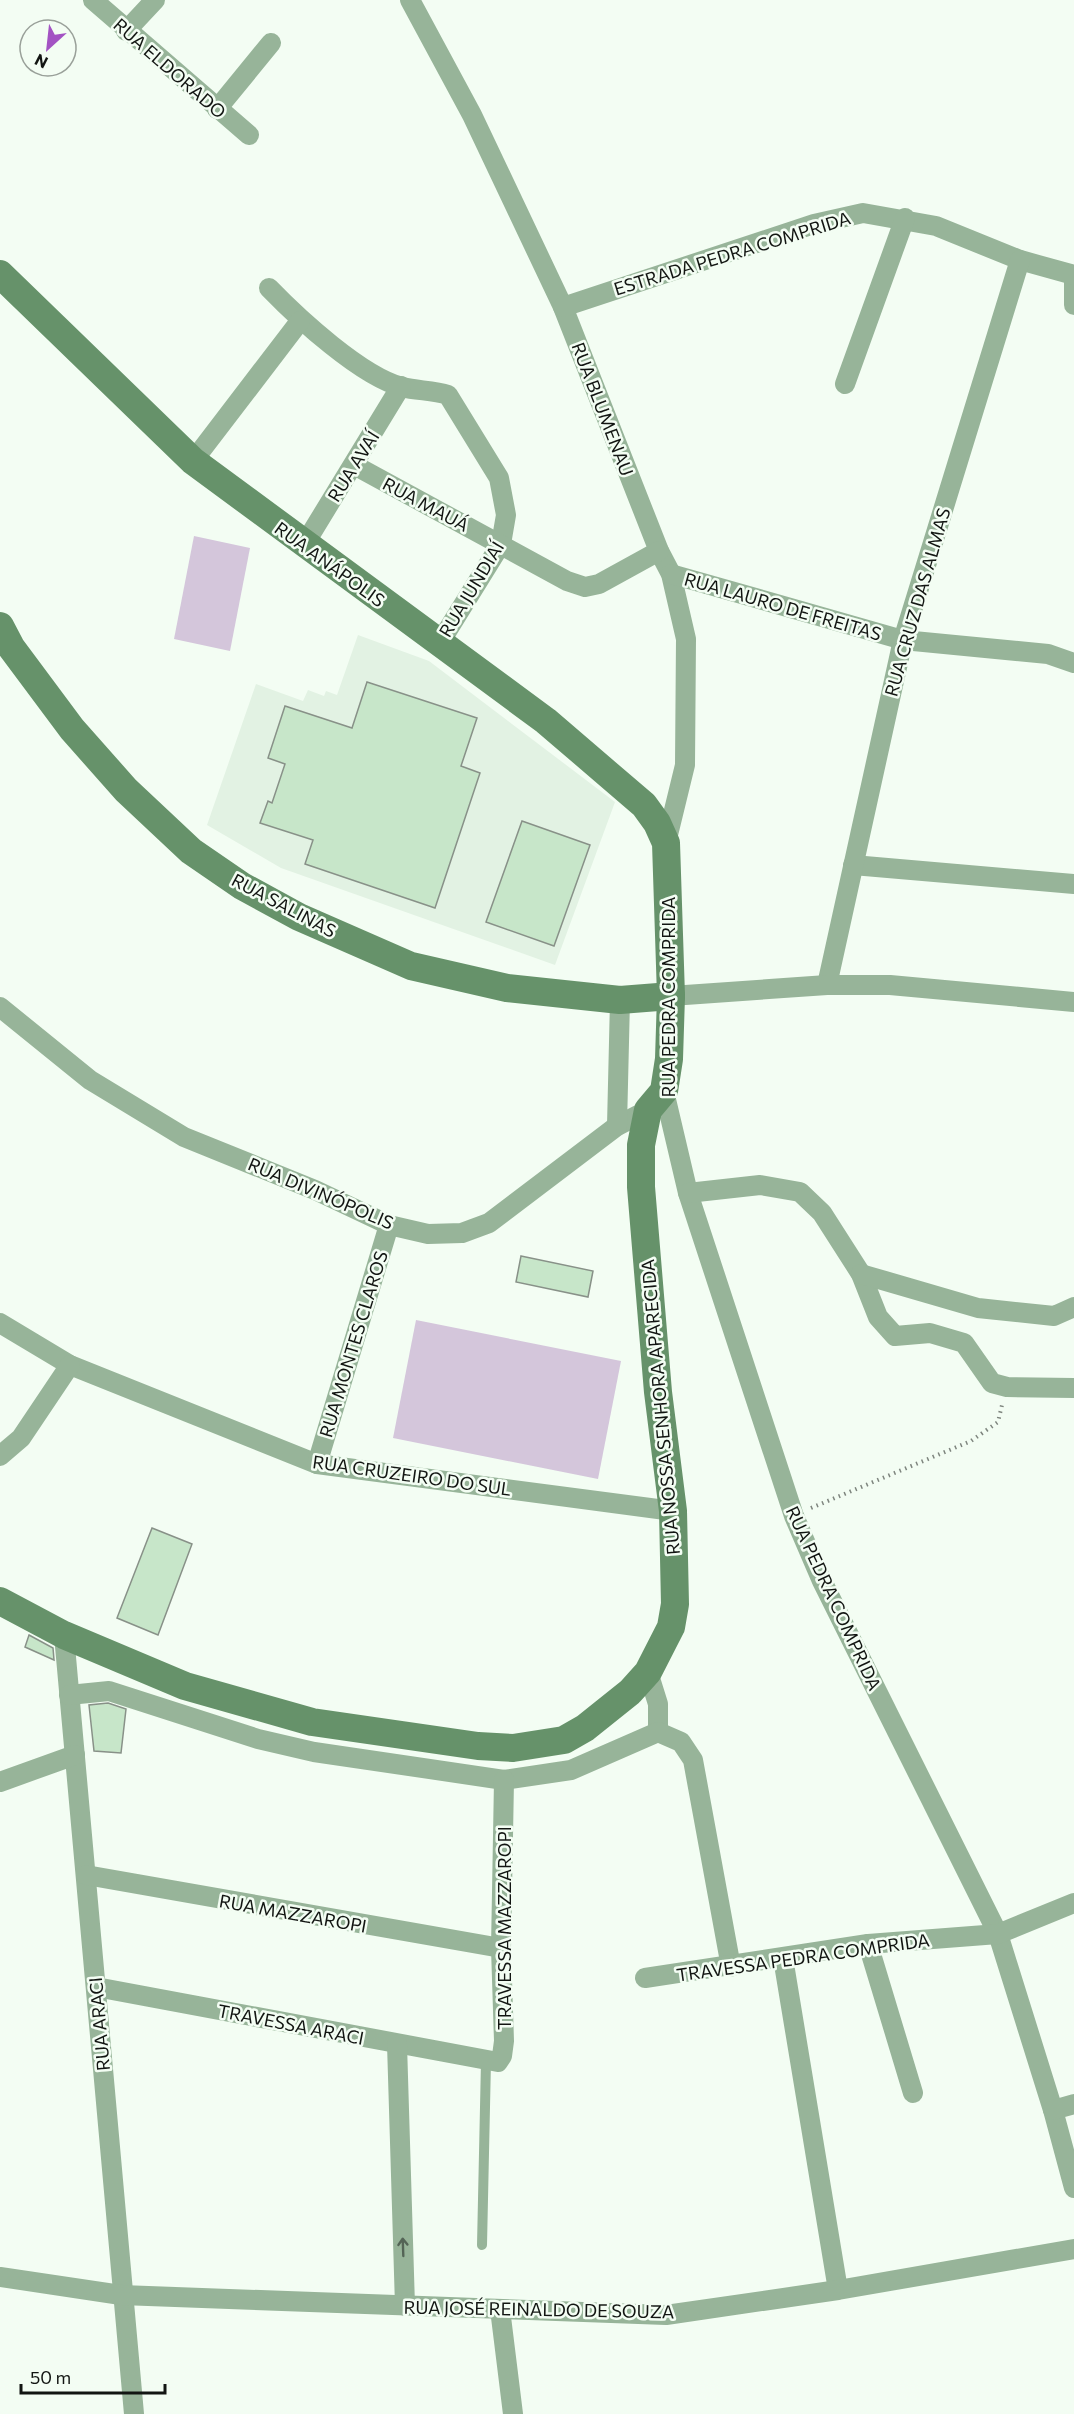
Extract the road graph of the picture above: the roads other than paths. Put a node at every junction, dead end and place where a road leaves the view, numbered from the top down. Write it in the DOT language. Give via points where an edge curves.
graph roads {
  1 [pos="93,0"];
  2 [pos="155,0"];
  3 [pos="410,0"];
  4 [pos="126,31"];
  5 [pos="271,44"];
  6 [pos="217,109"];
  7 [pos="249,135"];
  8 [pos="904,218"];
  9 [pos="1020,260"];
  10 [pos="0,274"];
  11 [pos="1074,276"];
  12 [pos="269,288"];
  13 [pos="1074,305"];
  14 [pos="563,307"];
  15 [pos="300,321"];
  16 [pos="845,384"];
  17 [pos="401,387"];
  18 [pos="193,461"];
  19 [pos="354,465"];
  20 [pos="501,544"];
  21 [pos="304,545"];
  22 [pos="659,551"];
  23 [pos="671,574"];
  24 [pos="903,640"];
  25 [pos="4,643"];
  26 [pos="439,644"];
  27 [pos="1074,663"];
  28 [pos="666,843"];
  29 [pos="853,865"];
  30 [pos="1074,884"];
  31 [pos="827,985"];
  32 [pos="671,996"];
  33 [pos="620,999"];
  34 [pos="1074,1002"];
  35 [pos="0,1007"];
  36 [pos="656,1101"];
  37 [pos="617,1126"];
  38 [pos="688,1193"];
  39 [pos="389,1225"];
  40 [pos="861,1274"];
  41 [pos="1074,1306"];
  42 [pos="0,1323"];
  43 [pos="70,1365"];
  44 [pos="1074,1388"];
  45 [pos="0,1456"];
  46 [pos="317,1464"];
  47 [pos="673,1511"];
  48 [pos="0,1601"];
  49 [pos="64,1635"];
  50 [pos="648,1672"];
  51 [pos="69,1695"];
  52 [pos="658,1732"];
  53 [pos="75,1755"];
  54 [pos="504,1780"];
  55 [pos="0,1782"];
  56 [pos="86,1875"];
  57 [pos="1074,1903"];
  58 [pos="998,1934"];
  59 [pos="868,1944"];
  60 [pos="501,1948"];
  61 [pos="783,1958"];
  62 [pos="731,1967"];
  63 [pos="645,1978"];
  64 [pos="96,1987"];
  65 [pos="397,2044"];
  66 [pos="486,2061"];
  67 [pos="913,2093"];
  68 [pos="1074,2104"];
  69 [pos="1053,2110"];
  70 [pos="1074,2188"];
  71 [pos="482,2245"];
  72 [pos="1074,2249"];
  73 [pos="0,2277"];
  74 [pos="838,2290"];
  75 [pos="121,2295"];
  76 [pos="405,2306"];
  77 [pos="500,2309"];
  78 [pos="134,2414"];
  79 [pos="513,2414"];
  1 -- 4 [label="street, RUA ELDORADO"];
  2 -- 4 [label="street"];
  3 -- 14 [label="street, RUA BLUMENAU" via="472,116"];
  4 -- 6 [label="street, RUA ELDORADO"];
  5 -- 6 [label="street"];
  6 -- 7 [label="street, RUA ELDORADO"];
  8 -- 9 [label="street, ESTRADA PEDRA COMPRIDA" via="936,226"];
  8 -- 14 [label="street, ESTRADA PEDRA COMPRIDA" via="863,213 814,224"];
  8 -- 16 [label="street"];
  9 -- 11 [label="street, ESTRADA PEDRA COMPRIDA"];
  9 -- 24 [label="street, RUA CRUZ DAS ALMAS"];
  10 -- 18 [label="street, RUA ANÁPOLIS"];
  11 -- 13 [label="street"];
  12 -- 15 [label="street, RUA JUNDIAÍ"];
  14 -- 22 [label="street, RUA BLUMENAU"];
  15 -- 17 [label="street, RUA JUNDIAÍ" via="363,367"];
  15 -- 18 [label="street"];
  17 -- 19 [label="street, RUA AVAÍ"];
  17 -- 20 [label="street, RUA JUNDIAÍ" via="448,394 453,400 499,478 506,515"];
  18 -- 21 [label="street, RUA ANÁPOLIS"];
  19 -- 20 [label="street, RUA MAUÁ"];
  19 -- 21 [label="street, RUA AVAÍ"];
  20 -- 22 [label="street, RUA MAUÁ" via="585,588"];
  20 -- 26 [label="street, RUA JUNDIAÍ"];
  21 -- 26 [label="street, RUA ANÁPOLIS"];
  22 -- 23 [label="street, RUA BLUMENAU"];
  23 -- 24 [label="street, RUA LAURO DE FREITAS"];
  23 -- 28 [label="street, RUA BLUMENAU" via="686,639 685,765"];
  24 -- 27 [label="street, RUA LAURO DE FREITAS" via="1048,654"];
  24 -- 29 [label="street, RUA CRUZ DAS ALMAS"];
  25 -- 33 [label="street, RUA SALINAS" via="126,790 191,851 242,886 299,917 411,966 507,988"];
  26 -- 28 [label="street, RUA ANÁPOLIS" via="546,721 644,805"];
  28 -- 32 [label="street, RUA PEDRA COMPRIDA"];
  29 -- 30 [label="street"];
  29 -- 31 [label="street, RUA CRUZ DAS ALMAS"];
  31 -- 32 [label="street"];
  31 -- 34 [label="street" via="890,985"];
  32 -- 33 [label="street, RUA SALINAS"];
  32 -- 36 [label="street, RUA PEDRA COMPRIDA" via="669,1059"];
  33 -- 37 [label="street"];
  35 -- 39 [label="street, RUA DIVINÓPOLIS" via="90,1080 175,1132"];
  36 -- 37 [label="street, RUA DIVINÓPOLIS"];
  36 -- 38 [label="street, RUA PEDRA COMPRIDA"];
  36 -- 47 [label="street, RUA NOSSA SENHORA APARECIDA" via="641,1144 641,1187 658,1392"];
  37 -- 39 [label="street, RUA DIVINÓPOLIS" via="489,1223 462,1233 428,1234"];
  38 -- 40 [label="street" via="760,1185 800,1192 822,1213"];
  38 -- 58 [label="street, RUA PEDRA COMPRIDA" via="794,1516 822,1581"];
  39 -- 46 [label="street, RUA MONTES CLAROS"];
  40 -- 41 [label="street" via="978,1308 1054,1316"];
  40 -- 44 [label="street" via="878,1317 895,1336 930,1333 964,1343 992,1383 1006,1387"];
  42 -- 43 [label="street, RUA CRUZEIRO DO SUL"];
  43 -- 45 [label="street" via="21,1438"];
  43 -- 46 [label="street, RUA CRUZEIRO DO SUL"];
  46 -- 47 [label="street, RUA CRUZEIRO DO SUL"];
  47 -- 50 [label="street, RUA NOSSA SENHORA APARECIDA" via="675,1604 671,1627"];
  48 -- 49 [label="street, RUA NOSSA SENHORA APARECIDA"];
  49 -- 50 [label="street, RUA NOSSA SENHORA APARECIDA" via="185,1686 312,1722 513,1749 548,1744 585,1728"];
  49 -- 51 [label="street, RUA ARACI"];
  50 -- 52 [label="street" via="658,1704"];
  51 -- 53 [label="street, RUA ARACI"];
  51 -- 54 [label="street" via="109,1691 258,1739 314,1752"];
  52 -- 54 [label="street" via="571,1770"];
  52 -- 62 [label="street" via="681,1742 693,1760"];
  53 -- 55 [label="street"];
  53 -- 56 [label="street, RUA ARACI"];
  54 -- 60 [label="street, TRAVESSA MAZZAROPI"];
  56 -- 60 [label="street, RUA MAZZAROPI"];
  56 -- 64 [label="street, RUA ARACI"];
  57 -- 58 [label="street, TRAVESSA PEDRA COMPRIDA"];
  58 -- 59 [label="street, TRAVESSA PEDRA COMPRIDA"];
  58 -- 69 [label="street, RUA PEDRA COMPRIDA"];
  59 -- 61 [label="street, TRAVESSA PEDRA COMPRIDA"];
  59 -- 67 [label="street"];
  60 -- 66 [label="street, TRAVESSA MAZZAROPI" via="502,2056 498,2062"];
  61 -- 62 [label="street, TRAVESSA PEDRA COMPRIDA"];
  61 -- 74 [label="street"];
  62 -- 63 [label="street, TRAVESSA PEDRA COMPRIDA"];
  64 -- 65 [label="street, TRAVESSA ARACI"];
  64 -- 75 [label="street, RUA ARACI"];
  65 -- 66 [label="street, TRAVESSA ARACI"];
  76 -- 65 [label="street, one-way"];
  66 -- 71 [label="lane"];
  68 -- 69 [label="street"];
  69 -- 70 [label="street, RUA PEDRA COMPRIDA"];
  72 -- 74 [label="street, RUA JOSÉ REINALDO DE SOUZA"];
  73 -- 75 [label="street, RUA JOSÉ REINALDO DE SOUZA"];
  74 -- 77 [label="street, RUA JOSÉ REINALDO DE SOUZA" via="666,2315"];
  75 -- 76 [label="street, RUA JOSÉ REINALDO DE SOUZA"];
  75 -- 78 [label="street, RUA ARACI"];
  76 -- 77 [label="street, RUA JOSÉ REINALDO DE SOUZA"];
  77 -- 79 [label="street"];
}
